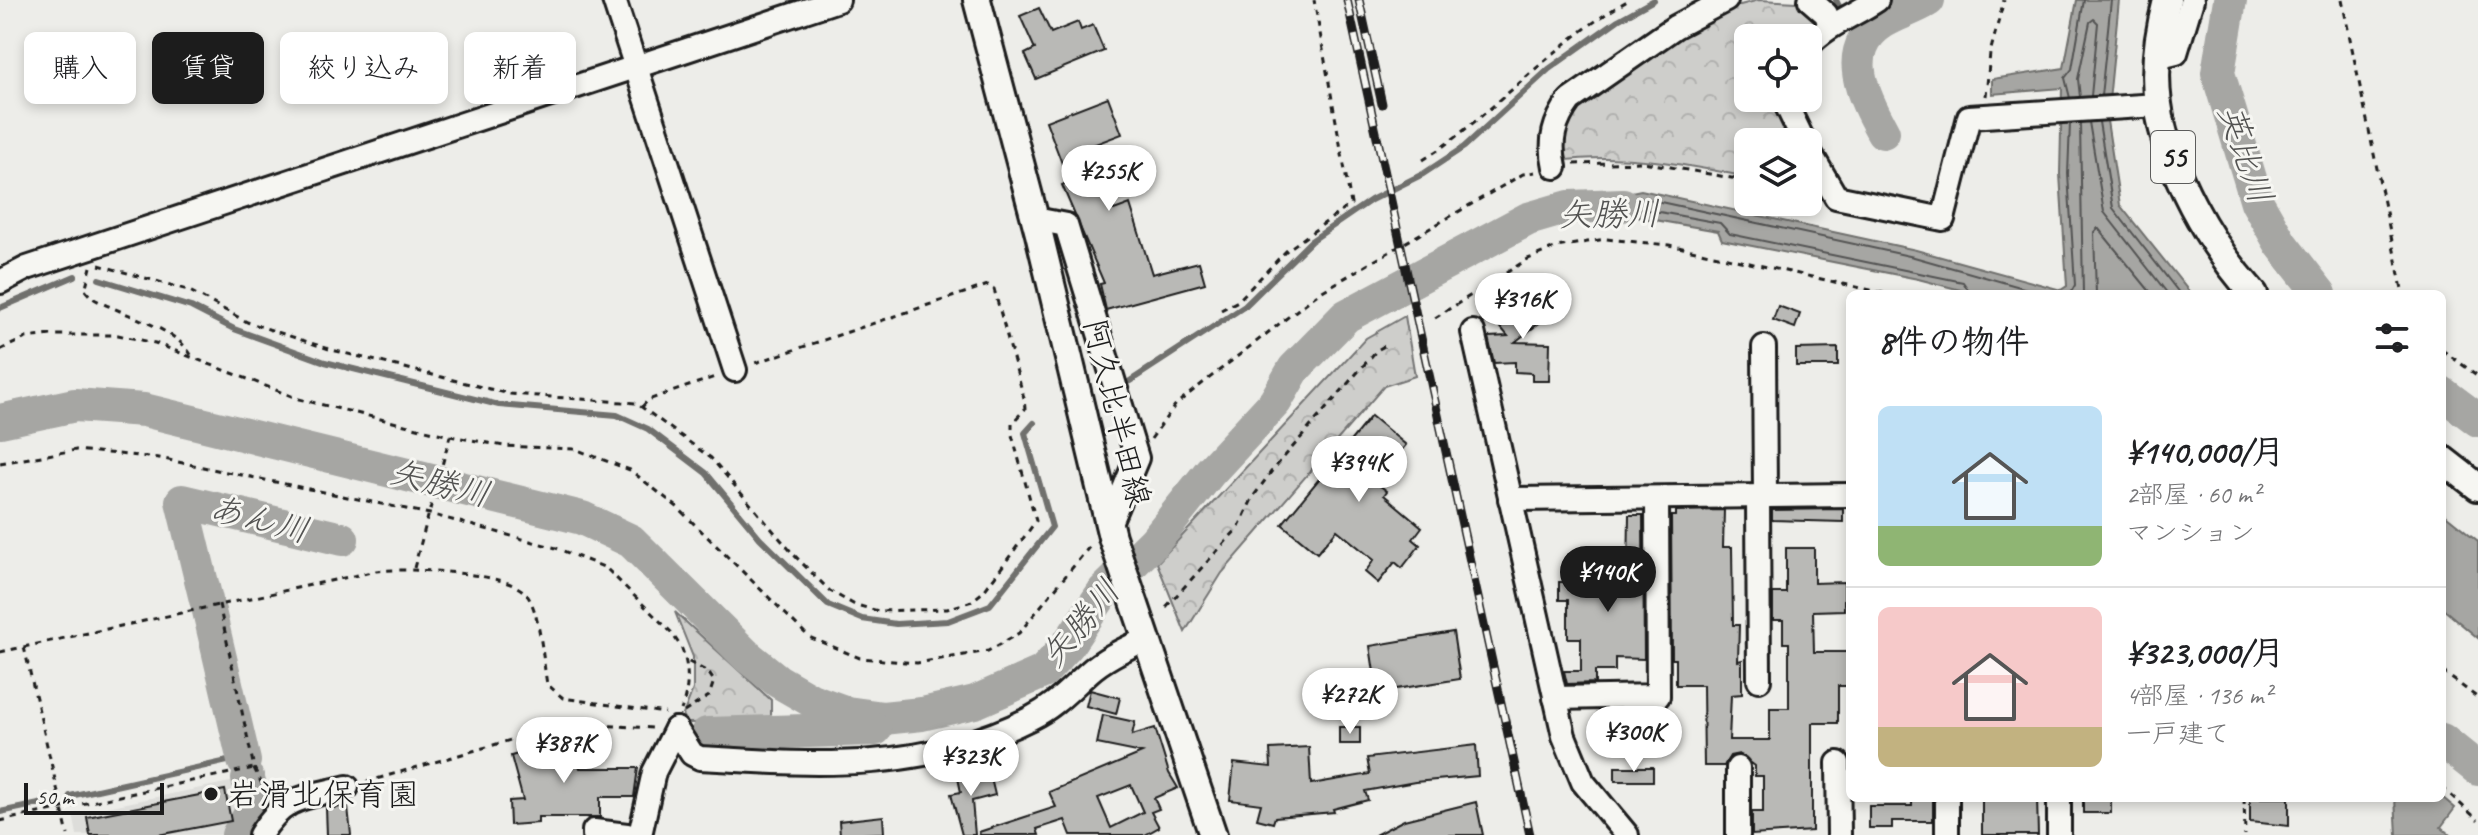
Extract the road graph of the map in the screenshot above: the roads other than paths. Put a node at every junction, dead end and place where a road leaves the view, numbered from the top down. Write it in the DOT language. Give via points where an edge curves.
graph roads {
  1 [pos="614,0"];
  2 [pos="838,0"];
  3 [pos="977,0"];
  4 [pos="1726,0"];
  5 [pos="1810,0"];
  6 [pos="1877,0"];
  7 [pos="2167,0"];
  8 [pos="2192,0"];
  9 [pos="1830,26"];
  10 [pos="1822,33"];
  11 [pos="2156,58"];
  12 [pos="635,67"];
  13 [pos="2158,105"];
  14 [pos="1555,167"];
  15 [pos="1822,173"];
  16 [pos="1035,219"];
  17 [pos="0,282"];
  18 [pos="2251,290"];
  19 [pos="1473,332"];
  20 [pos="1764,347"];
  21 [pos="735,370"];
  22 [pos="2446,462"];
  23 [pos="2478,487"];
  24 [pos="1846,495"];
  25 [pos="1761,496"];
  26 [pos="1657,498"];
  27 [pos="1510,499"];
  28 [pos="1111,531"];
  29 [pos="1146,639"];
  30 [pos="1759,680"];
  31 [pos="1555,698"];
  32 [pos="1838,763"];
  33 [pos="1738,768"];
  34 [pos="347,787"];
  35 [pos="1947,802"];
  36 [pos="2059,802"];
  37 [pos="260,835"];
  38 [pos="594,835"];
  39 [pos="627,835"];
  40 [pos="640,835"];
  41 [pos="1213,835"];
  42 [pos="1627,835"];
  43 [pos="1738,835"];
  44 [pos="1839,835"];
  45 [pos="1947,835"];
  46 [pos="2059,835"];
  1 -- 12 [label="street"];
  2 -- 12 [label="street"];
  3 -- 16 [label="main road, 阿久比半田線"];
  4 -- 14 [label="street" via="1675,27 1570,100 1553,134"];
  5 -- 9 [label="street" via="1826,14"];
  6 -- 9 [label="street"];
  7 -- 11 [label="main road, 55"];
  8 -- 11 [label="street" via="2176,53"];
  9 -- 10 [label="street"];
  11 -- 13 [label="main road, 55"];
  12 -- 17 [label="street" via="27,268"];
  12 -- 21 [label="street"];
  13 -- 15 [label="street" via="1969,117 1943,219 1836,197"];
  13 -- 18 [label="main road, 55" via="2186,187 2214,239"];
  16 -- 28 [label="main road, 阿久比半田線"];
  16 -- 28 [label="street" via="1066,225 1137,458"];
  19 -- 27 [label="street"];
  20 -- 25 [label="street"];
  22 -- 23 [label="main road"];
  24 -- 25 [label="street"];
  25 -- 26 [label="street"];
  25 -- 30 [label="street"];
  26 -- 27 [label="street"];
  26 -- 31 [label="street" via="1658,696"];
  27 -- 31 [label="street"];
  28 -- 29 [label="main road, 阿久比半田線"];
  29 -- 40 [label="street" via="1089,672 1072,692 1030,719 895,761 829,765 700,758 672,724"];
  29 -- 41 [label="main road, 阿久比半田線"];
  31 -- 42 [label="street" via="1583,782"];
  32 -- 44 [label="street"];
  33 -- 43 [label="street"];
  34 -- 37 [label="street" via="276,810"];
  35 -- 45 [label="street"];
  36 -- 46 [label="street"];
  38 -- 39 [label="street"];
}
